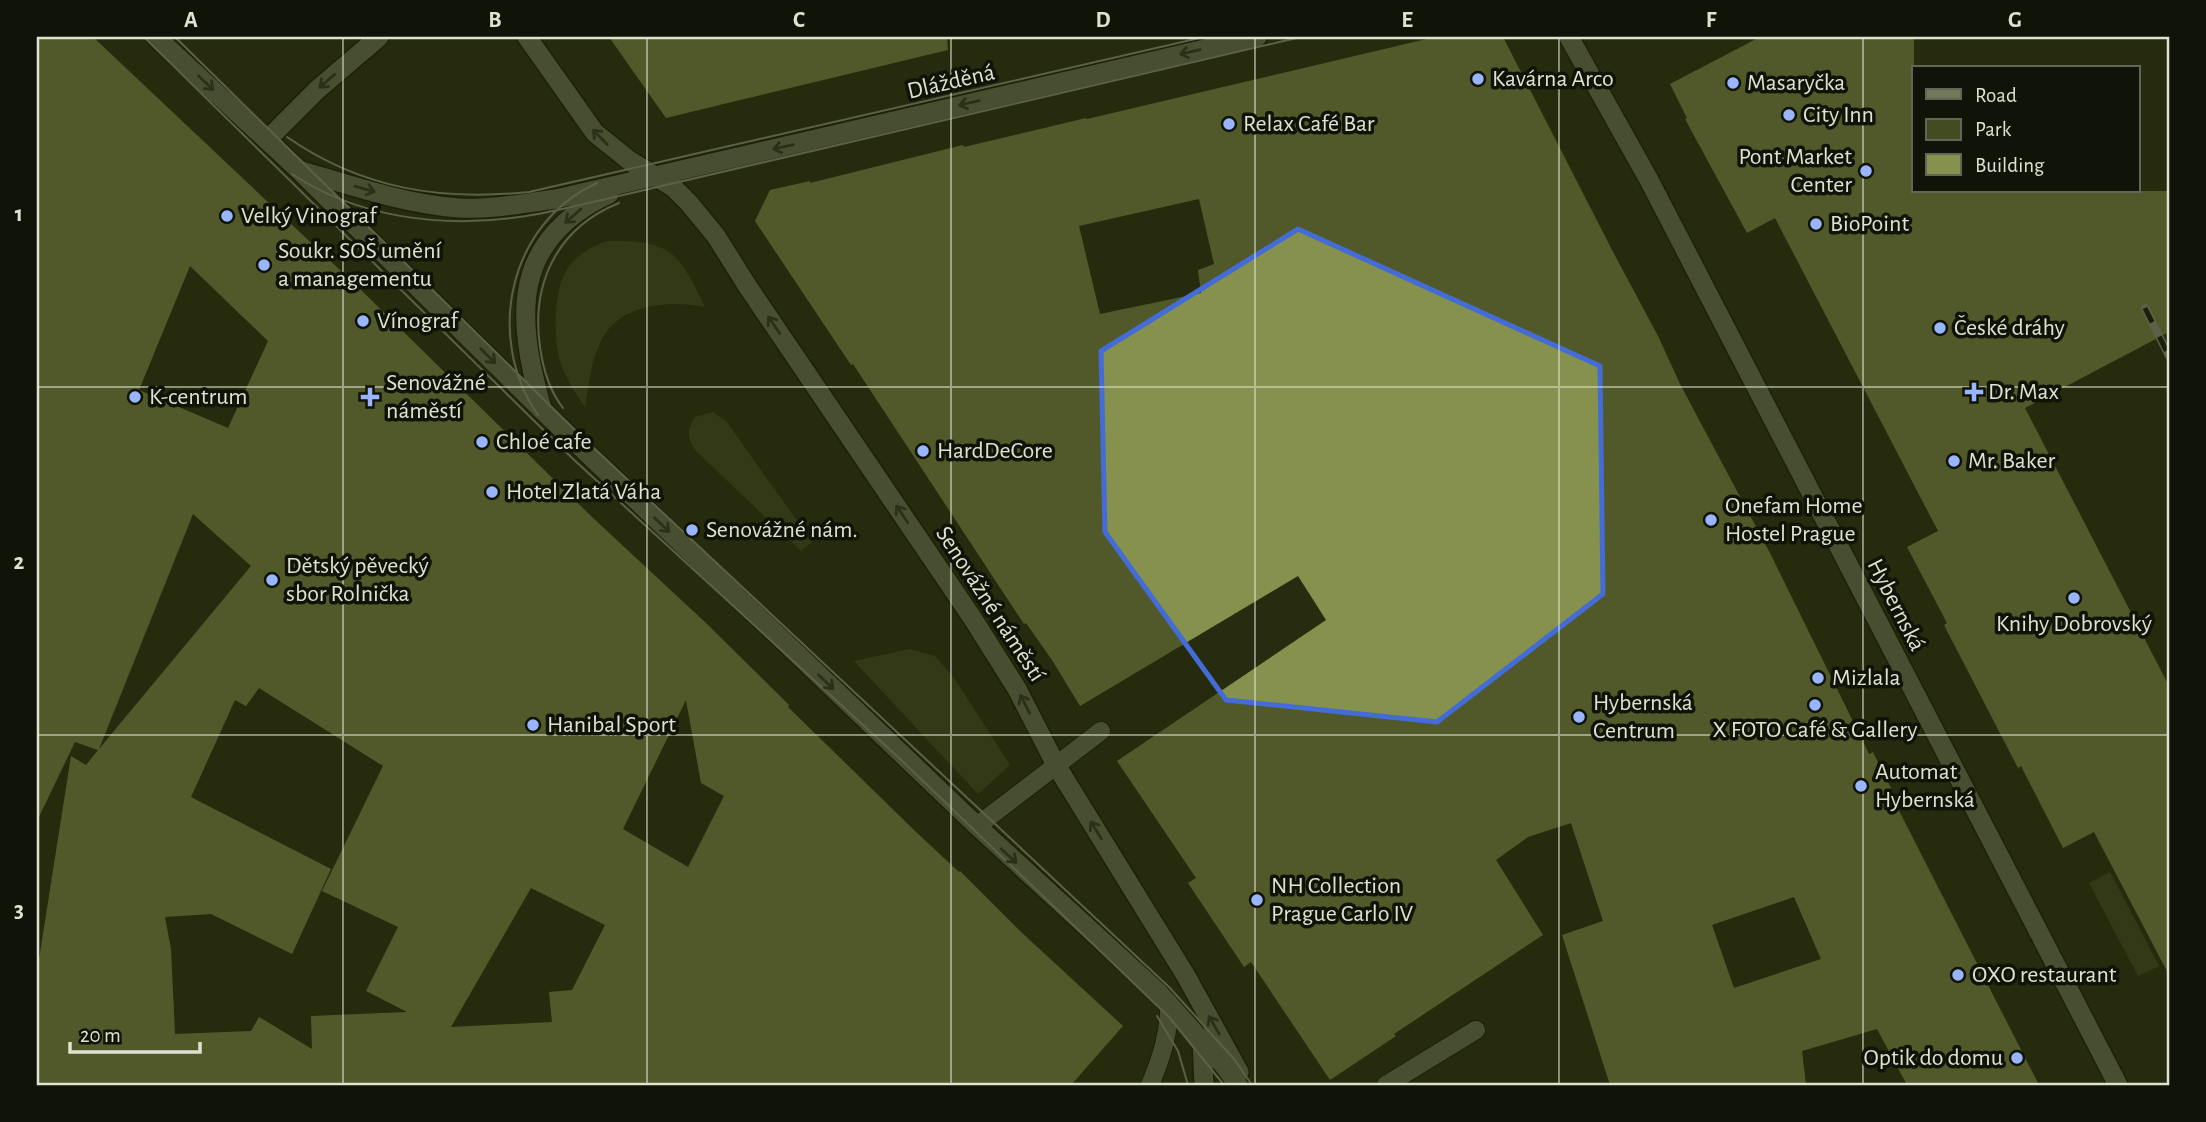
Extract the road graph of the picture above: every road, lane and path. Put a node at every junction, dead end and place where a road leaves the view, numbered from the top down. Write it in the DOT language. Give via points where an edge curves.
graph roads {
  1 [pos="156,37"];
  2 [pos="379,37"];
  3 [pos="527,37"];
  4 [pos="1257,37"];
  5 [pos="1569,37"];
  6 [pos="267,140"];
  7 [pos="299,170"];
  8 [pos="656,176"];
  9 [pos="542,410"];
  10 [pos="1101,731"];
  11 [pos="1056,765"];
  12 [pos="977,827"];
  13 [pos="1168,1003"];
  14 [pos="1476,1030"];
  15 [pos="1202,1041"];
  16 [pos="1150,1085"];
  17 [pos="1204,1085"];
  18 [pos="1238,1085"];
  19 [pos="1245,1085"];
  20 [pos="1386,1085"];
  21 [pos="2118,1085"];
  1 -- 6 [label="street, one-way"];
  2 -- 6 [label="street, one-way"];
  8 -- 3 [label="street, Senovážné náměstí, one-way" via="595,133"];
  4 -- 8 [label="street, Dlážděná, one-way"];
  5 -- 21 [label="street, Hybernská" via="1649,180"];
  6 -- 7 [label="street"];
  7 -- 8 [label="street, one-way" via="388,196 462,208 556,199"];
  7 -- 9 [label="street, one-way"];
  8 -- 9 [label="street, one-way" via="583,207 549,238 536,260 524,308 528,352"];
  11 -- 8 [label="street, Senovážné náměstí, one-way" via="1017,689 973,619 716,236 689,203"];
  9 -- 12 [label="street, one-way"];
  10 -- 11 [label="lane"];
  11 -- 12 [label="lane"];
  19 -- 11 [label="street, Senovážné náměstí, one-way" via="1186,976"];
  12 -- 13 [label="street, one-way"];
  13 -- 15 [label="street"];
  13 -- 16 [label="lane" via="1163,1055"];
  14 -- 20 [label="lane"];
  15 -- 17 [label="street"];
  15 -- 18 [label="street"];
}
